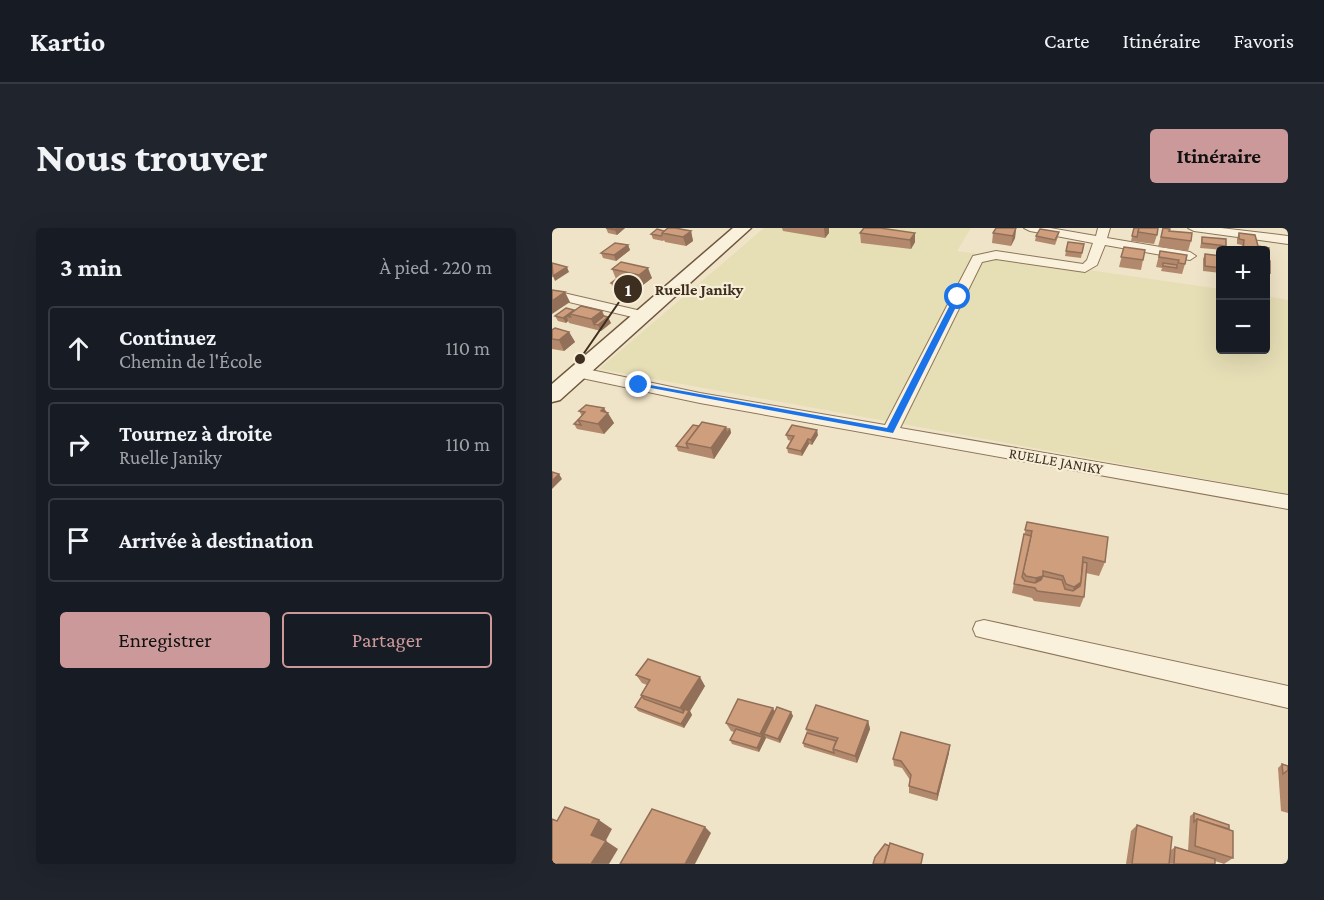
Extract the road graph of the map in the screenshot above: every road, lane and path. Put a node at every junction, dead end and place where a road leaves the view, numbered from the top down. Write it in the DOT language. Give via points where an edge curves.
graph roads {
  1 [pos="743,228"];
  2 [pos="1030,228"];
  3 [pos="1194,228"];
  4 [pos="1102,234"];
  5 [pos="1288,240"];
  6 [pos="1190,256"];
  7 [pos="555,295"];
  8 [pos="645,316"];
  9 [pos="577,372"];
  10 [pos="552,395"];
  11 [pos="890,431"];
  12 [pos="1288,502"];
  13 [pos="984,629"];
  14 [pos="1288,697"];
  1 -- 8 [label="street"];
  2 -- 4 [label="street"];
  3 -- 5 [label="street"];
  4 -- 6 [label="street"];
  4 -- 11 [label="street" via="1093,262 1085,268 996,255 977,259"];
  7 -- 8 [label="street"];
  8 -- 9 [label="street"];
  9 -- 10 [label="street"];
  9 -- 11 [label="street, RUELLE JANIKY"];
  11 -- 12 [label="street, RUELLE JANIKY"];
  13 -- 14 [label="street"];
}
